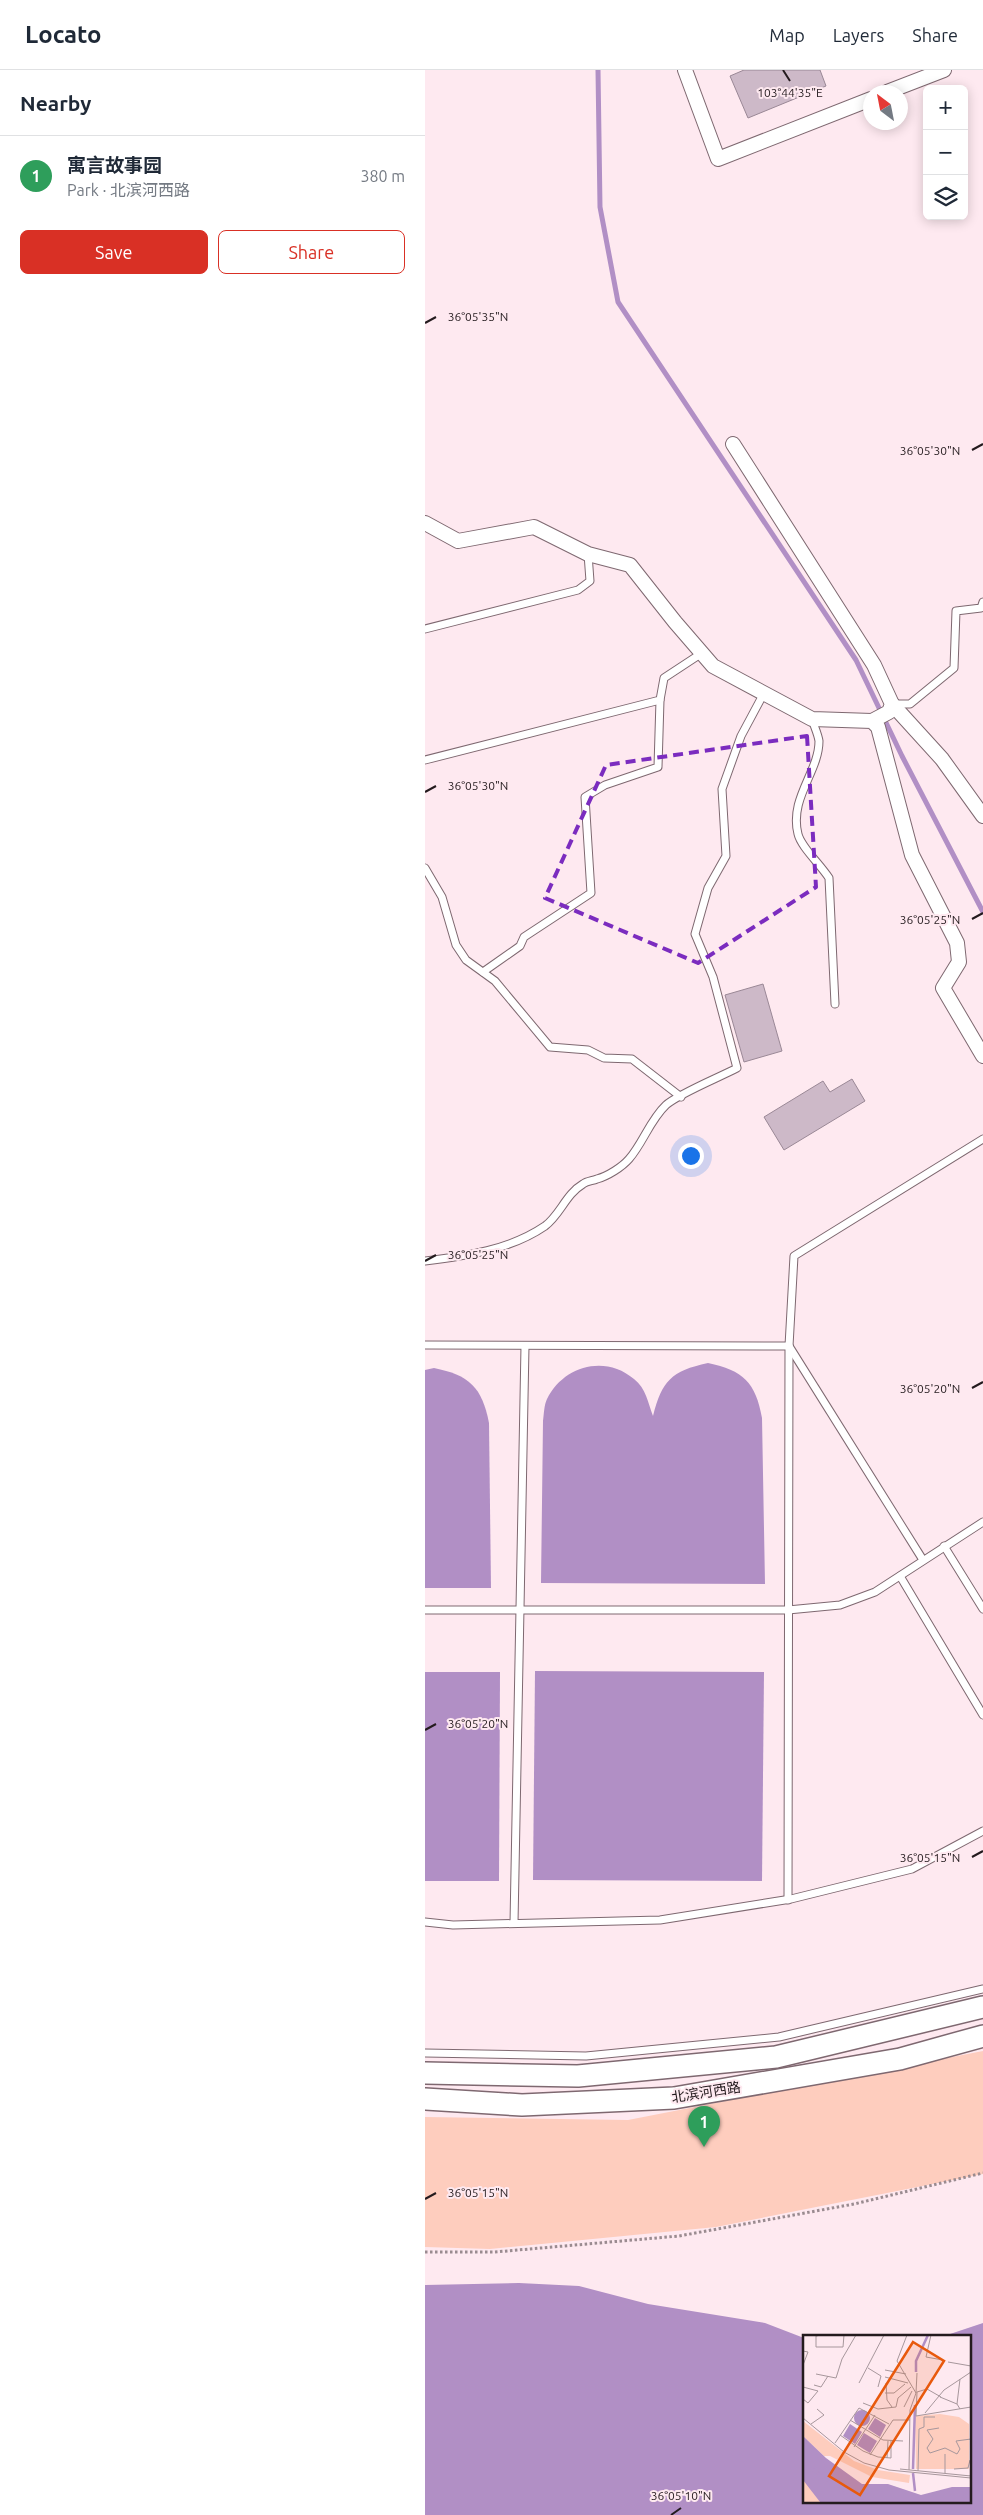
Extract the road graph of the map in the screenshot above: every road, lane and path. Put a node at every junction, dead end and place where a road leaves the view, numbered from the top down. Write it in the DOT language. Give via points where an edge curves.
graph roads {
  1 [pos="685,70"];
  2 [pos="944,70"];
  3 [pos="905,85"];
  4 [pos="863,102"];
  5 [pos="733,444"];
  6 [pos="425,523"];
  7 [pos="587,554"];
  8 [pos="983,602"];
  9 [pos="425,629"];
  10 [pos="702,654"];
  11 [pos="764,693"];
  12 [pos="660,700"];
  13 [pos="890,708"];
  14 [pos="812,719"];
  15 [pos="872,721"];
  16 [pos="425,760"];
  17 [pos="983,816"];
  18 [pos="425,868"];
  19 [pos="483,972"];
  20 [pos="835,1004"];
  21 [pos="983,1056"];
  22 [pos="681,1097"];
  23 [pos="983,1139"];
  24 [pos="425,1260"];
  25 [pos="425,1345"];
  26 [pos="525,1346"];
  27 [pos="789,1346"];
  28 [pos="983,1522"];
  29 [pos="944,1546"];
  30 [pos="923,1560"];
  31 [pos="899,1576"];
  32 [pos="425,1610"];
  33 [pos="520,1610"];
  34 [pos="788,1610"];
  35 [pos="983,1610"];
  36 [pos="983,1715"];
  37 [pos="983,1831"];
  38 [pos="788,1900"];
  39 [pos="425,1922"];
  40 [pos="514,1923"];
  41 [pos="983,1989"];
  42 [pos="983,2007"];
  43 [pos="983,2036"];
  44 [pos="425,2052"];
  45 [pos="425,2073"];
  46 [pos="425,2098"];
  47 [pos="983,2173"];
  48 [pos="425,2252"];
  1 -- 4 [label="street" via="718,159"];
  2 -- 3 [label="street"];
  5 -- 13 [label="street" via="873,664"];
  6 -- 7 [label="street" via="458,541 534,527"];
  7 -- 9 [label="lane" via="590,580 578,590"];
  7 -- 10 [label="street" via="630,565"];
  8 -- 13 [label="lane" via="981,608 956,610 954,668 910,704"];
  10 -- 11 [label="street" via="713,666"];
  10 -- 12 [label="lane" via="664,678"];
  11 -- 14 [label="street"];
  11 -- 22 [label="lane" via="741,736 722,789 725,856 708,888 695,934 713,977 737,1068"];
  12 -- 16 [label="lane"];
  12 -- 19 [label="lane" via="658,767 605,785 585,797 591,893 525,937 520,946"];
  13 -- 15 [label="street"];
  13 -- 17 [label="street" via="942,759"];
  14 -- 15 [label="street"];
  14 -- 20 [label="lane" via="819,740 796,817 798,835 805,849 829,878"];
  15 -- 21 [label="street" via="878,727 912,855 957,943 959,962 943,988"];
  18 -- 19 [label="lane" via="441,897 456,945 466,960"];
  19 -- 22 [label="lane" via="495,981 550,1047 588,1050 604,1058 631,1059"];
  22 -- 24 [label="lane" via="667,1104 629,1160 574,1190 546,1225 516,1242 497,1248"];
  23 -- 27 [label="lane" via="794,1256"];
  25 -- 26 [label="lane"];
  26 -- 27 [label="lane"];
  26 -- 33 [label="lane"];
  27 -- 30 [label="lane"];
  27 -- 34 [label="lane"];
  28 -- 29 [label="lane"];
  29 -- 30 [label="lane"];
  29 -- 35 [label="lane"];
  30 -- 31 [label="lane"];
  31 -- 34 [label="lane" via="875,1592 841,1605"];
  31 -- 36 [label="lane"];
  32 -- 33 [label="lane"];
  33 -- 34 [label="lane"];
  33 -- 40 [label="lane"];
  34 -- 38 [label="lane"];
  37 -- 38 [label="lane" via="912,1869"];
  38 -- 40 [label="lane" via="660,1920"];
  39 -- 40 [label="lane" via="453,1925"];
  41 -- 44 [label="lane" via="779,2038 586,2056"];
  42 -- 45 [label="main road, 北滨河西路" via="775,2057 578,2076"];
  43 -- 46 [label="main road, 北滨河西路" via="900,2059 674,2098 522,2105"];
  47 -- 48 [label="path" via="855,2204 679,2236 495,2252"];
}
